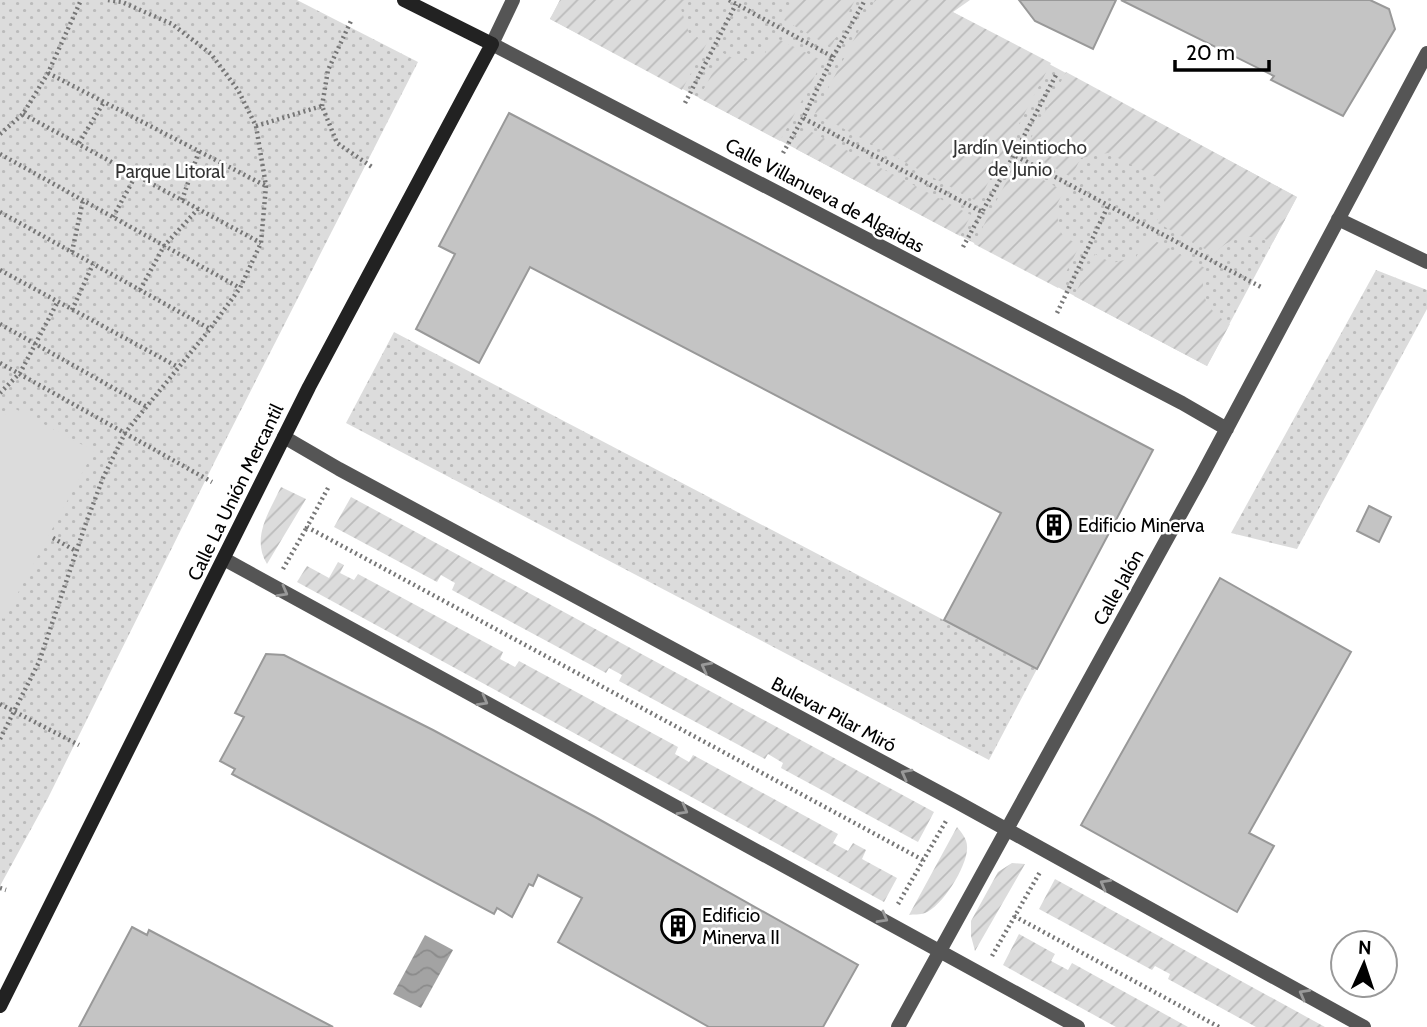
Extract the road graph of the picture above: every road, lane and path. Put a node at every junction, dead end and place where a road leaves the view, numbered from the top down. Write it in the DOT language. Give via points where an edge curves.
graph roads {
  1 [pos="81,0"];
  2 [pos="108,0"];
  3 [pos="404,0"];
  4 [pos="513,0"];
  5 [pos="729,0"];
  6 [pos="865,0"];
  7 [pos="736,4"];
  8 [pos="351,20"];
  9 [pos="492,44"];
  10 [pos="1427,53"];
  11 [pos="833,57"];
  12 [pos="48,73"];
  13 [pos="1056,75"];
  14 [pos="104,102"];
  15 [pos="685,103"];
  16 [pos="322,106"];
  17 [pos="23,114"];
  18 [pos="803,118"];
  19 [pos="256,126"];
  20 [pos="0,134"];
  21 [pos="79,144"];
  22 [pos="198,151"];
  23 [pos="0,153"];
  24 [pos="783,153"];
  25 [pos="1014,155"];
  26 [pos="372,167"];
  27 [pos="135,175"];
  28 [pos="267,186"];
  29 [pos="83,200"];
  30 [pos="182,200"];
  31 [pos="1108,206"];
  32 [pos="198,209"];
  33 [pos="0,212"];
  34 [pos="982,212"];
  35 [pos="113,217"];
  36 [pos="1338,219"];
  37 [pos="261,243"];
  38 [pos="164,246"];
  39 [pos="963,247"];
  40 [pos="72,252"];
  41 [pos="1427,262"];
  42 [pos="93,264"];
  43 [pos="0,270"];
  44 [pos="1261,287"];
  45 [pos="240,288"];
  46 [pos="140,290"];
  47 [pos="57,303"];
  48 [pos="72,310"];
  49 [pos="0,324"];
  50 [pos="210,329"];
  51 [pos="1047,332"];
  52 [pos="37,344"];
  53 [pos="0,363"];
  54 [pos="178,367"];
  55 [pos="20,373"];
  56 [pos="0,393"];
  57 [pos="147,407"];
  58 [pos="1227,429"];
  59 [pos="125,433"];
  60 [pos="284,437"];
  61 [pos="339,469"];
  62 [pos="212,482"];
  63 [pos="307,527"];
  64 [pos="53,538"];
  65 [pos="76,551"];
  66 [pos="224,559"];
  67 [pos="274,587"];
  68 [pos="0,704"];
  69 [pos="14,712"];
  70 [pos="0,739"];
  71 [pos="79,745"];
  72 [pos="957,802"];
  73 [pos="1006,829"];
  74 [pos="1051,853"];
  75 [pos="923,860"];
  76 [pos="1014,916"];
  77 [pos="888,921"];
  78 [pos="941,950"];
  79 [pos="982,973"];
  80 [pos="0,1006"];
  81 [pos="898,1027"];
  82 [pos="1079,1027"];
  83 [pos="1219,1027"];
  84 [pos="1364,1027"];
  1 -- 12 [label="path"];
  2 -- 19 [label="path" via="172,24 211,54 238,90"];
  3 -- 9 [label="street, Calle Villanueva de Algaidas"];
  4 -- 9 [label="street, Calle La Unión Mercantil"];
  5 -- 7 [label="path"];
  6 -- 11 [label="path"];
  7 -- 11 [label="path"];
  7 -- 15 [label="path"];
  8 -- 16 [label="path" via="328,71"];
  9 -- 51 [label="street, Calle Villanueva de Algaidas"];
  9 -- 60 [label="street, Calle La Unión Mercantil"];
  10 -- 36 [label="street, Calle Jalón"];
  11 -- 18 [label="path"];
  12 -- 14 [label="path"];
  12 -- 17 [label="path"];
  13 -- 25 [label="path"];
  14 -- 21 [label="path"];
  14 -- 22 [label="path"];
  16 -- 19 [label="path"];
  16 -- 26 [label="path" via="337,144"];
  17 -- 20 [label="path"];
  17 -- 21 [label="path"];
  18 -- 24 [label="path"];
  18 -- 34 [label="path"];
  19 -- 28 [label="path"];
  21 -- 27 [label="path"];
  22 -- 28 [label="path"];
  22 -- 30 [label="path"];
  23 -- 29 [label="path"];
  25 -- 31 [label="path"];
  25 -- 34 [label="path"];
  27 -- 30 [label="path"];
  27 -- 35 [label="path"];
  28 -- 37 [label="path"];
  29 -- 35 [label="path"];
  29 -- 40 [label="path"];
  30 -- 32 [label="path"];
  31 -- 44 [label="path"];
  31 -- 51 [label="path"];
  32 -- 37 [label="path"];
  32 -- 38 [label="path"];
  33 -- 40 [label="path"];
  34 -- 39 [label="path"];
  35 -- 38 [label="path"];
  36 -- 41 [label="street"];
  36 -- 58 [label="street, Calle Jalón"];
  37 -- 45 [label="path"];
  38 -- 45 [label="path"];
  38 -- 46 [label="path"];
  40 -- 42 [label="path"];
  42 -- 46 [label="path"];
  42 -- 48 [label="path"];
  43 -- 47 [label="path"];
  45 -- 50 [label="path"];
  46 -- 50 [label="path"];
  47 -- 48 [label="path"];
  47 -- 52 [label="path"];
  48 -- 54 [label="path"];
  49 -- 52 [label="path"];
  50 -- 54 [label="path"];
  51 -- 58 [label="street, Calle Villanueva de Algaidas"];
  52 -- 55 [label="path"];
  52 -- 57 [label="path"];
  53 -- 55 [label="path"];
  54 -- 57 [label="path"];
  55 -- 56 [label="path"];
  55 -- 59 [label="path"];
  57 -- 59 [label="path"];
  58 -- 73 [label="street, Calle Jalón"];
  59 -- 62 [label="path"];
  59 -- 65 [label="path"];
  60 -- 61 [label="street, Bulevar Pilar Miró"];
  60 -- 66 [label="street, Calle La Unión Mercantil"];
  61 -- 63 [label="path"];
  72 -- 61 [label="street, Bulevar Pilar Miró, one-way"];
  63 -- 67 [label="path"];
  63 -- 75 [label="path"];
  64 -- 65 [label="path"];
  65 -- 69 [label="path" via="39,662"];
  66 -- 67 [label="street"];
  66 -- 80 [label="street, Calle La Unión Mercantil"];
  67 -- 77 [label="street, one-way"];
  68 -- 69 [label="path"];
  69 -- 70 [label="path"];
  69 -- 71 [label="path"];
  72 -- 73 [label="street, Bulevar Pilar Miró"];
  72 -- 75 [label="path"];
  73 -- 74 [label="street, Bulevar Pilar Miró"];
  73 -- 78 [label="street, Calle Jalón"];
  74 -- 76 [label="path"];
  84 -- 74 [label="street, Bulevar Pilar Miró, one-way"];
  75 -- 77 [label="path"];
  76 -- 79 [label="path"];
  76 -- 83 [label="path"];
  77 -- 78 [label="street"];
  78 -- 79 [label="street"];
  78 -- 81 [label="street, Calle Jalón"];
  79 -- 82 [label="street"];
}
